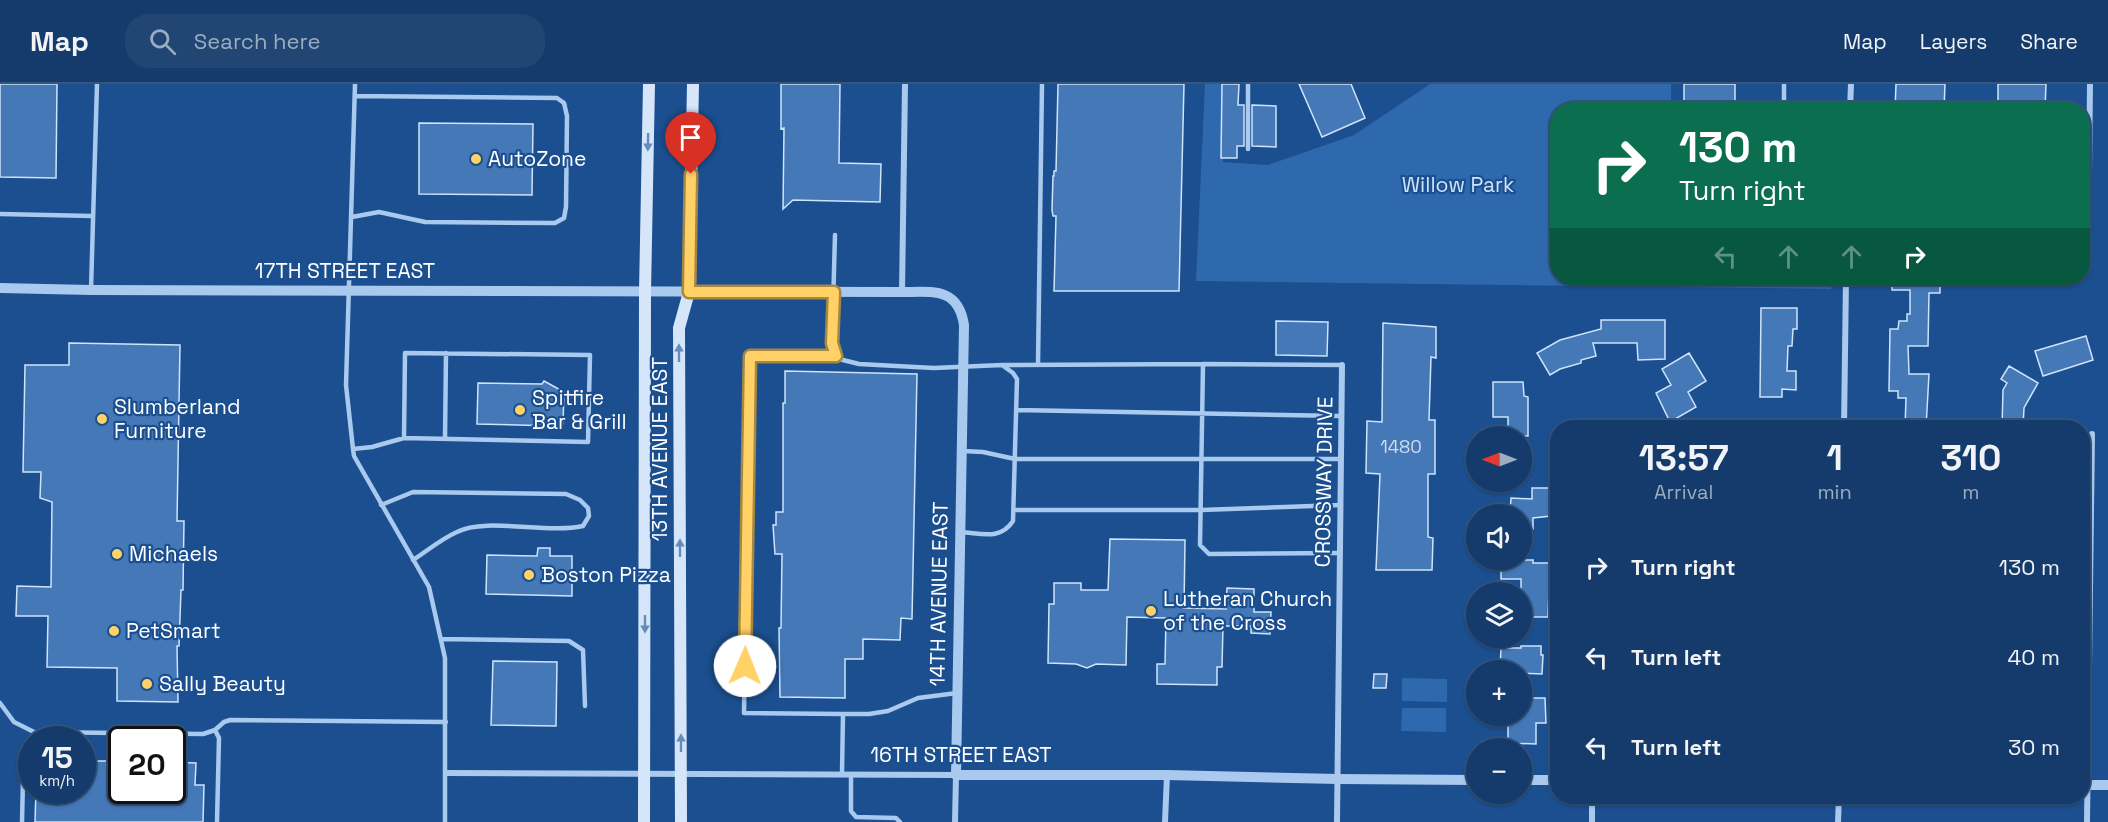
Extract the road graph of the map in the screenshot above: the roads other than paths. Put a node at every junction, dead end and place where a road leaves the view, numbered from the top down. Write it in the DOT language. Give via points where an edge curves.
graph roads {
  1 [pos="98,84"];
  2 [pos="355,84"];
  3 [pos="649,84"];
  4 [pos="693,84"];
  5 [pos="905,84"];
  6 [pos="1042,84"];
  7 [pos="1248,84"];
  8 [pos="1784,84"];
  9 [pos="1851,84"];
  10 [pos="2090,84"];
  11 [pos="355,96"];
  12 [pos="1784,102"];
  13 [pos="1850,102"];
  14 [pos="2090,102"];
  15 [pos="1248,149"];
  16 [pos="0,214"];
  17 [pos="93,216"];
  18 [pos="352,217"];
  19 [pos="835,235"];
  20 [pos="1846,285"];
  21 [pos="0,288"];
  22 [pos="91,290"];
  23 [pos="350,290"];
  24 [pos="645,292"];
  25 [pos="689,292"];
  26 [pos="834,292"];
  27 [pos="902,292"];
  28 [pos="446,353"];
  29 [pos="836,356"];
  30 [pos="1002,364"];
  31 [pos="1038,364"];
  32 [pos="1203,364"];
  33 [pos="1342,365"];
  34 [pos="963,366"];
  35 [pos="1016,410"];
  36 [pos="1202,414"];
  37 [pos="1341,416"];
  38 [pos="1844,420"];
  39 [pos="2092,434"];
  40 [pos="404,438"];
  41 [pos="445,439"];
  42 [pos="354,449"];
  43 [pos="961,451"];
  44 [pos="1015,459"];
  45 [pos="1202,459"];
  46 [pos="1341,459"];
  47 [pos="1341,505"];
  48 [pos="381,506"];
  49 [pos="1014,510"];
  50 [pos="1201,510"];
  51 [pos="960,531"];
  52 [pos="2090,534"];
  53 [pos="1340,553"];
  54 [pos="413,560"];
  55 [pos="441,639"];
  56 [pos="957,693"];
  57 [pos="0,704"];
  58 [pos="585,706"];
  59 [pos="843,714"];
  60 [pos="446,722"];
  61 [pos="22,726"];
  62 [pos="215,730"];
  63 [pos="96,733"];
  64 [pos="681,772"];
  65 [pos="446,773"];
  66 [pos="646,773"];
  67 [pos="842,774"];
  68 [pos="851,774"];
  69 [pos="956,775"];
  70 [pos="1167,775"];
  71 [pos="1338,779"];
  72 [pos="1466,780"];
  73 [pos="1532,780"];
  74 [pos="1550,780"];
  75 [pos="2090,785"];
  76 [pos="2108,785"];
  77 [pos="22,804"];
  78 [pos="1592,804"];
  79 [pos="1839,804"];
  80 [pos="2086,804"];
  81 [pos="22,822"];
  82 [pos="217,822"];
  83 [pos="445,822"];
  84 [pos="644,822"];
  85 [pos="681,822"];
  86 [pos="900,822"];
  87 [pos="955,822"];
  88 [pos="1166,822"];
  89 [pos="1337,822"];
  90 [pos="1592,822"];
  91 [pos="1838,822"];
  92 [pos="2087,822"];
  1 -- 17 [label="lane"];
  2 -- 11 [label="lane"];
  3 -- 24 [label="main road, 13TH AVENUE EAST, one-way"];
  4 -- 25 [label="main road, 13TH AVENUE EAST"];
  5 -- 27 [label="street"];
  6 -- 31 [label="lane"];
  7 -- 15 [label="lane"];
  8 -- 12 [label="lane"];
  9 -- 13 [label="street"];
  10 -- 14 [label="street"];
  11 -- 18 [label="lane"];
  11 -- 18 [label="lane" via="556,98 564,103 567,116 566,207 564,218 555,223 425,222 379,212"];
  16 -- 17 [label="lane"];
  17 -- 22 [label="lane"];
  18 -- 23 [label="lane"];
  19 -- 26 [label="lane"];
  20 -- 38 [label="street"];
  21 -- 22 [label="street, 17TH STREET EAST"];
  22 -- 23 [label="street, 17TH STREET EAST"];
  23 -- 24 [label="street, 17TH STREET EAST"];
  23 -- 42 [label="lane" via="346,385"];
  24 -- 25 [label="street, 17TH STREET EAST"];
  24 -- 66 [label="main road, 13TH AVENUE EAST, one-way"];
  25 -- 26 [label="street, 17TH STREET EAST"];
  64 -- 25 [label="main road, 13TH AVENUE EAST, one-way" via="679,328"];
  26 -- 27 [label="street, 14TH AVENUE EAST"];
  26 -- 29 [label="lane" via="832,343"];
  27 -- 34 [label="street, 14TH AVENUE EAST" via="944,294 958,305 964,325"];
  28 -- 40 [label="lane" via="405,353"];
  28 -- 41 [label="lane"];
  28 -- 41 [label="lane" via="590,355 588,442"];
  29 -- 34 [label="lane" via="859,364"];
  29 -- 59 [label="lane" via="750,356 744,713"];
  30 -- 31 [label="lane"];
  30 -- 34 [label="lane"];
  30 -- 35 [label="lane" via="1017,379"];
  31 -- 32 [label="lane"];
  32 -- 33 [label="lane"];
  32 -- 36 [label="lane"];
  33 -- 37 [label="street, CROSSWAY DRIVE"];
  34 -- 43 [label="street, 14TH AVENUE EAST"];
  35 -- 36 [label="lane"];
  35 -- 44 [label="lane"];
  36 -- 37 [label="lane"];
  36 -- 45 [label="lane"];
  37 -- 46 [label="street, CROSSWAY DRIVE"];
  39 -- 52 [label="street"];
  40 -- 41 [label="lane"];
  40 -- 42 [label="lane"];
  42 -- 48 [label="lane"];
  43 -- 44 [label="lane"];
  43 -- 51 [label="street, 14TH AVENUE EAST"];
  44 -- 45 [label="lane"];
  44 -- 49 [label="lane"];
  45 -- 46 [label="lane"];
  45 -- 50 [label="lane"];
  46 -- 47 [label="street, CROSSWAY DRIVE"];
  47 -- 50 [label="lane"];
  47 -- 53 [label="street, CROSSWAY DRIVE"];
  48 -- 54 [label="lane"];
  48 -- 54 [label="lane" via="413,492 566,494 588,508 589,516 583,526 476,526 458,531"];
  49 -- 50 [label="lane"];
  49 -- 51 [label="lane" via="1008,529 999,534"];
  50 -- 53 [label="lane" via="1200,545 1209,554"];
  51 -- 56 [label="street, 14TH AVENUE EAST"];
  53 -- 71 [label="street, CROSSWAY DRIVE"];
  54 -- 55 [label="lane" via="429,587"];
  55 -- 58 [label="lane" via="569,641 583,650"];
  55 -- 60 [label="lane" via="446,658"];
  56 -- 59 [label="lane" via="918,699 888,711"];
  56 -- 69 [label="street, 14TH AVENUE EAST"];
  57 -- 61 [label="lane"];
  59 -- 67 [label="lane"];
  60 -- 62 [label="lane" via="230,720"];
  60 -- 65 [label="lane"];
  62 -- 63 [label="lane" via="203,734"];
  62 -- 82 [label="lane" via="219,738"];
  64 -- 66 [label="street, 16TH STREET EAST"];
  64 -- 67 [label="street, 16TH STREET EAST"];
  64 -- 85 [label="main road, 13TH AVENUE EAST"];
  65 -- 66 [label="street, 16TH STREET EAST"];
  65 -- 83 [label="lane"];
  66 -- 84 [label="main road, 13TH AVENUE EAST"];
  67 -- 68 [label="street, 16TH STREET EAST"];
  68 -- 69 [label="street, 16TH STREET EAST"];
  68 -- 86 [label="lane" via="853,815 896,818"];
  69 -- 70 [label="street, 16TH STREET EAST"];
  69 -- 87 [label="street, 14TH AVENUE EAST"];
  70 -- 71 [label="street, 16TH STREET EAST"];
  70 -- 88 [label="street"];
  71 -- 72 [label="street, 16TH STREET EAST"];
  71 -- 89 [label="street, CROSSWAY DRIVE"];
  73 -- 74 [label="street"];
  75 -- 76 [label="street"];
  77 -- 81 [label="lane"];
  78 -- 90 [label="street"];
  79 -- 91 [label="street"];
  80 -- 92 [label="street"];
}
